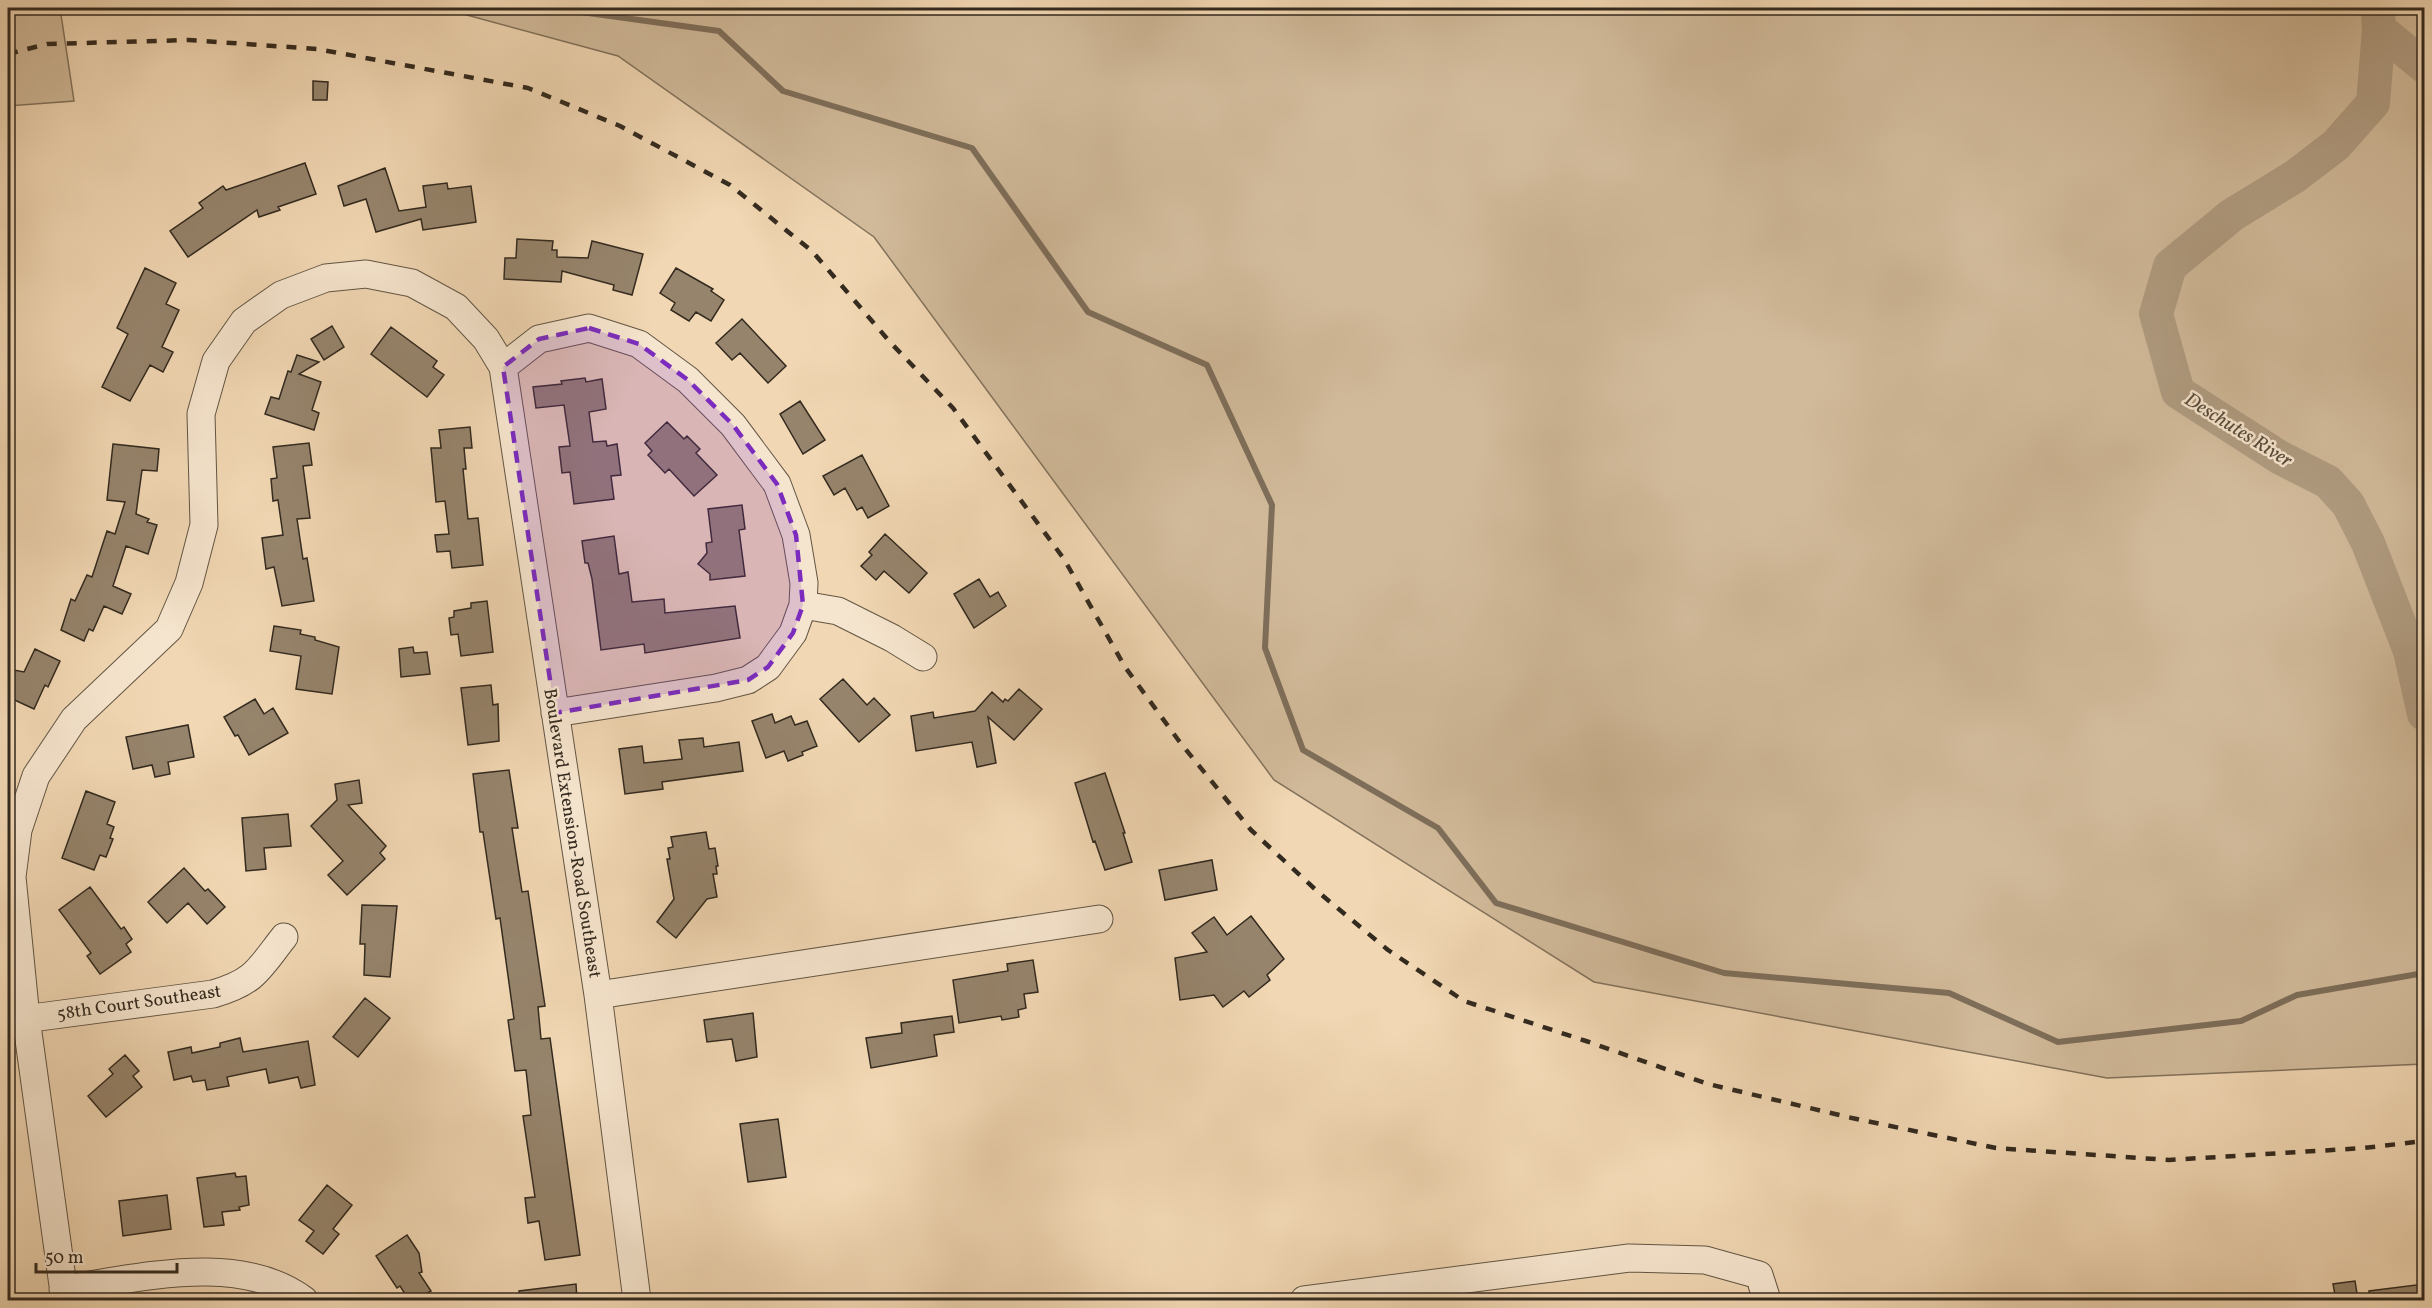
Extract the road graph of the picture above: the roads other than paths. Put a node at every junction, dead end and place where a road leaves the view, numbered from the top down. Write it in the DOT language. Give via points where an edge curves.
graph roads {
  1 [pos="503,367"];
  2 [pos="803,605"];
  3 [pos="923,657"];
  4 [pos="555,713"];
  5 [pos="1099,919"];
  6 [pos="284,937"];
  7 [pos="598,995"];
  8 [pos="17,1020"];
  9 [pos="64,1295"];
  10 [pos="304,1300"];
  11 [pos="637,1300"];
  12 [pos="1304,1300"];
  13 [pos="1767,1300"];
  1 -- 2 [label="street" via="539,339 589,328 639,344 688,380 733,425 777,484 796,536 804,583"];
  1 -- 4 [label="street, Boulevard Extension-Road Southeast"];
  1 -- 8 [label="street" via="486,339 456,307 412,283 366,274 326,278 292,290 244,321 216,361 201,414 204,525 186,591 169,629 74,719 36,776 18,830 12,877"];
  2 -- 3 [label="street" via="838,611"];
  2 -- 4 [label="street" via="793,633 768,667 748,680"];
  4 -- 7 [label="street, Boulevard Extension-Road Southeast"];
  5 -- 7 [label="street"];
  6 -- 8 [label="street, 58th Court Southeast" via="253,977 235,988"];
  7 -- 11 [label="street, Boulevard Extension-Road Southeast"];
  8 -- 9 [label="street"];
  9 -- 10 [label="street" via="190,1272 219,1272 275,1284"];
  12 -- 13 [label="street" via="1629,1258 1705,1260 1759,1275"];
}
